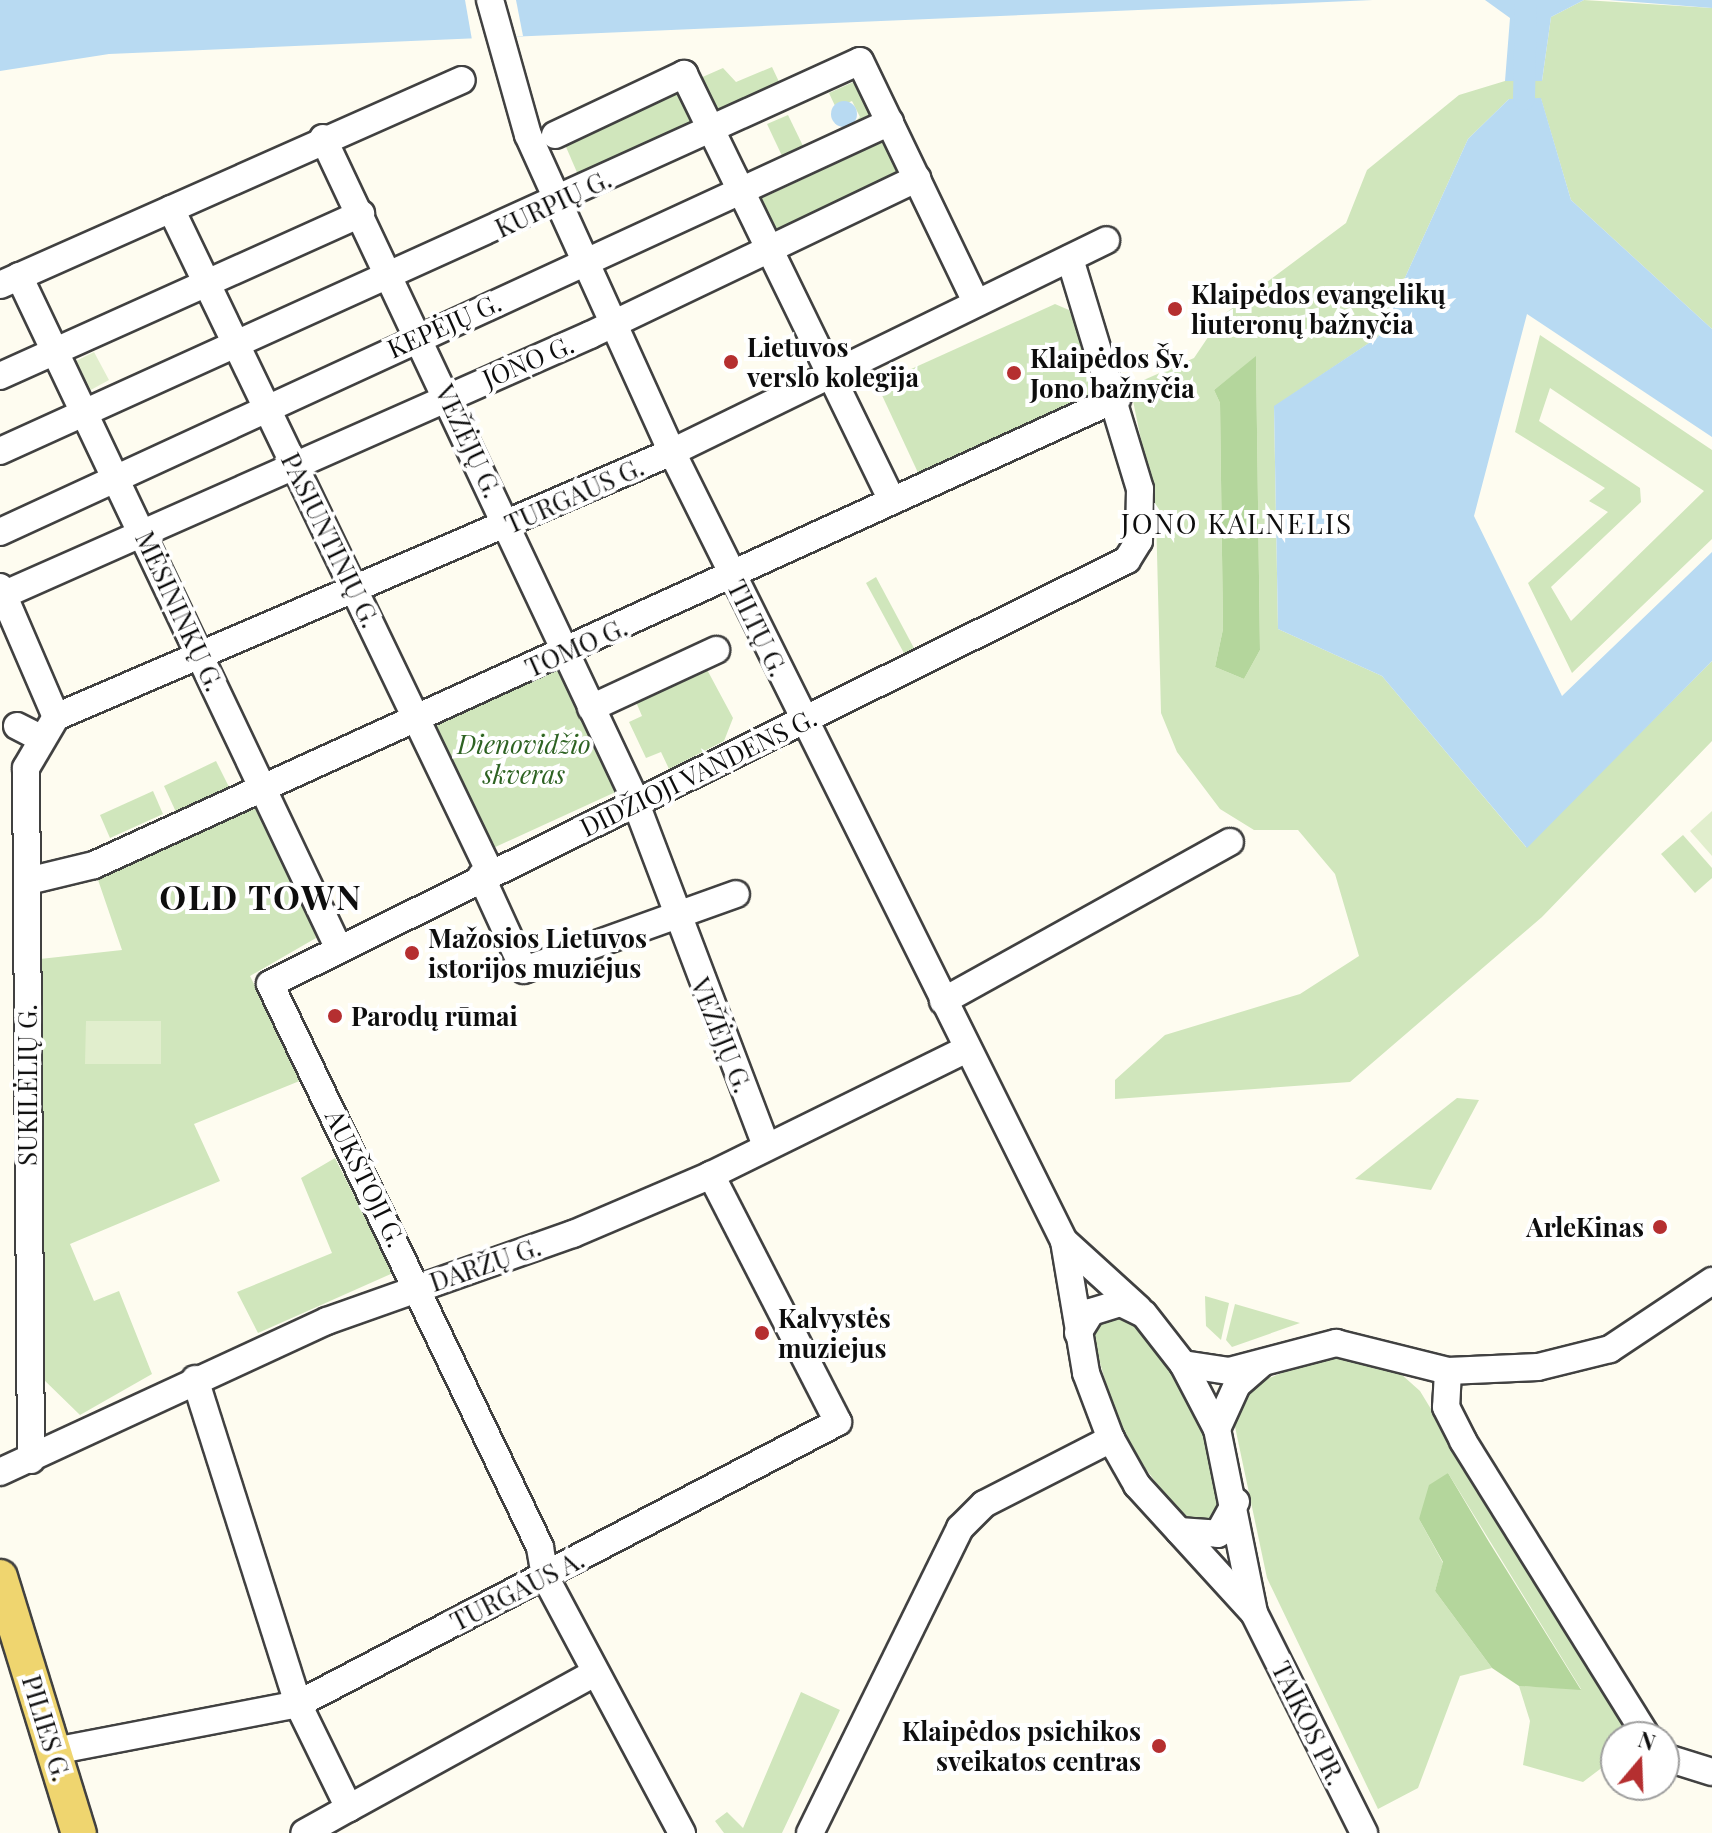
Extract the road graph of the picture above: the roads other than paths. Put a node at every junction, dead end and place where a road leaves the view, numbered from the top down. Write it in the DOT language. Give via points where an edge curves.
graph roads {
  1 [pos="490,0"];
  2 [pos="462,80"];
  3 [pos="890,122"];
  4 [pos="710,131"];
  5 [pos="555,135"];
  6 [pos="323,138"];
  7 [pos="917,178"];
  8 [pos="738,189"];
  9 [pos="557,202"];
  10 [pos="171,209"];
  11 [pos="361,214"];
  12 [pos="1106,240"];
  13 [pos="767,250"];
  14 [pos="1070,258"];
  15 [pos="584,263"];
  16 [pos="391,276"];
  17 [pos="10,281"];
  18 [pos="210,283"];
  19 [pos="976,302"];
  20 [pos="613,323"];
  21 [pos="421,336"];
  22 [pos="239,345"];
  23 [pos="57,352"];
  24 [pos="0,376"];
  25 [pos="829,376"];
  26 [pos="448,396"];
  27 [pos="1118,398"];
  28 [pos="266,406"];
  29 [pos="85,411"];
  30 [pos="0,451"];
  31 [pos="672,452"];
  32 [pos="293,461"];
  33 [pos="115,476"];
  34 [pos="892,501"];
  35 [pos="507,525"];
  36 [pos="142,531"];
  37 [pos="0,532"];
  38 [pos="733,577"];
  39 [pos="355,590"];
  40 [pos="2,591"];
  41 [pos="716,650"];
  42 [pos="566,652"];
  43 [pos="201,659"];
  44 [pos="591,708"];
  45 [pos="416,718"];
  46 [pos="804,720"];
  47 [pos="37,727"];
  48 [pos="266,787"];
  49 [pos="631,805"];
  50 [pos="1230,842"];
  51 [pos="486,874"];
  52 [pos="28,881"];
  53 [pos="736,894"];
  54 [pos="676,916"];
  55 [pos="338,947"];
  56 [pos="270,984"];
  57 [pos="943,1001"];
  58 [pos="967,1049"];
  59 [pos="766,1146"];
  60 [pos="711,1175"];
  61 [pos="1064,1241"];
  62 [pos="1712,1281"];
  63 [pos="418,1286"];
  64 [pos="1144,1314"];
  65 [pos="1078,1333"];
  66 [pos="1267,1359"];
  67 [pos="1183,1364"];
  68 [pos="1448,1371"];
  69 [pos="195,1379"];
  70 [pos="1217,1429"];
  71 [pos="1111,1439"];
  72 [pos="31,1460"];
  73 [pos="0,1472"];
  74 [pos="1236,1502"];
  75 [pos="1179,1531"];
  76 [pos="545,1576"];
  77 [pos="0,1577"];
  78 [pos="1254,1613"];
  79 [pos="593,1674"];
  80 [pos="298,1704"];
  81 [pos="1637,1721"];
  82 [pos="54,1751"];
  83 [pos="1680,1762"];
  84 [pos="1705,1771"];
  85 [pos="349,1808"];
  86 [pos="79,1833"];
  87 [pos="304,1833"];
  88 [pos="682,1833"];
  89 [pos="810,1833"];
  90 [pos="1364,1833"];
  1 -- 9 [label="street, TILTŲ G." via="498,40"];
  2 -- 6 [label="street"];
  3 -- 4 [label="street, KURPIŲ G." via="860,61"];
  3 -- 7 [label="street, KURPIŲ G."];
  3 -- 8 [label="street, KEPĖJŲ G."];
  4 -- 5 [label="street" via="684,74"];
  4 -- 8 [label="street"];
  4 -- 9 [label="street, KURPIŲ G."];
  6 -- 10 [label="street"];
  6 -- 11 [label="street, VEŽĖJŲ G."];
  7 -- 13 [label="street, JONO G."];
  7 -- 19 [label="street, KURPIŲ G."];
  8 -- 13 [label="street"];
  8 -- 15 [label="street, KEPĖJŲ G."];
  9 -- 15 [label="street, TILTŲ G."];
  9 -- 16 [label="street, KURPIŲ G."];
  10 -- 17 [label="street"];
  10 -- 18 [label="street, PASIUNTINIŲ G."];
  11 -- 16 [label="street, VEŽĖJŲ G."];
  11 -- 18 [label="street"];
  12 -- 14 [label="street, TURGAUS G."];
  13 -- 20 [label="street, JONO G."];
  13 -- 25 [label="street"];
  14 -- 19 [label="street, TURGAUS G."];
  14 -- 27 [label="street"];
  15 -- 20 [label="street, TILTŲ G."];
  15 -- 21 [label="street, KEPĖJŲ G."];
  16 -- 21 [label="street, VEŽĖJŲ G."];
  16 -- 22 [label="street, KURPIŲ G."];
  17 -- 23 [label="street, MĖSININKŲ G."];
  18 -- 22 [label="street, PASIUNTINIŲ G."];
  18 -- 23 [label="street"];
  19 -- 25 [label="street, TURGAUS G."];
  20 -- 26 [label="street, JONO G."];
  20 -- 31 [label="street, TILTŲ G."];
  21 -- 26 [label="street, VEŽĖJŲ G."];
  21 -- 28 [label="street, KEPĖJŲ G."];
  22 -- 28 [label="street, PASIUNTINIŲ G."];
  22 -- 29 [label="street, KURPIŲ G."];
  23 -- 24 [label="street"];
  23 -- 29 [label="street, MĖSININKŲ G."];
  25 -- 31 [label="street, TURGAUS G."];
  25 -- 34 [label="street"];
  26 -- 32 [label="street, JONO G."];
  26 -- 35 [label="street, VEŽĖJŲ G."];
  27 -- 34 [label="street, TOMO G."];
  27 -- 46 [label="street, DIDŽIOJI VANDENS G." via="1143,520 1127,560"];
  28 -- 32 [label="street, PASIUNTINIŲ G."];
  28 -- 33 [label="street, KEPĖJŲ G."];
  29 -- 30 [label="street, KURPIŲ G."];
  29 -- 33 [label="street, MĖSININKŲ G."];
  31 -- 35 [label="street, TURGAUS G."];
  31 -- 38 [label="street, TILTŲ G."];
  32 -- 36 [label="street, JONO G."];
  32 -- 39 [label="street, PASIUNTINIŲ G."];
  33 -- 36 [label="street, MĖSININKŲ G."];
  33 -- 37 [label="street, KEPĖJŲ G."];
  34 -- 38 [label="street, TOMO G."];
  35 -- 39 [label="street, TURGAUS G."];
  35 -- 42 [label="street, VEŽĖJŲ G."];
  36 -- 40 [label="street, JONO G."];
  36 -- 43 [label="street, MĖSININKŲ G."];
  38 -- 42 [label="street, TOMO G."];
  38 -- 46 [label="street, TILTŲ G."];
  39 -- 43 [label="street, TURGAUS G."];
  39 -- 45 [label="street, PASIUNTINIŲ G."];
  40 -- 47 [label="street"];
  41 -- 44 [label="street"];
  42 -- 44 [label="street, VEŽĖJŲ G."];
  42 -- 45 [label="street, TOMO G."];
  43 -- 47 [label="street, TURGAUS G."];
  43 -- 48 [label="street, MĖSININKŲ G."];
  44 -- 49 [label="street, VEŽĖJŲ G."];
  45 -- 48 [label="street, TOMO G."];
  45 -- 51 [label="street, PASIUNTINIŲ G."];
  46 -- 49 [label="street, DIDŽIOJI VANDENS G."];
  46 -- 57 [label="street, TILTŲ G."];
  47 -- 52 [label="street, SUKILĖLIŲ G." via="26,768"];
  48 -- 52 [label="street, TOMO G." via="94,865"];
  48 -- 55 [label="street, MĖSININKŲ G."];
  49 -- 51 [label="street, DIDŽIOJI VANDENS G."];
  49 -- 54 [label="street, VEŽĖJŲ G."];
  50 -- 57 [label="street"];
  51 -- 54 [label="street, PASIUNTINIŲ G." via="524,970"];
  51 -- 55 [label="street, DIDŽIOJI VANDENS G."];
  52 -- 72 [label="street, SUKILĖLIŲ G."];
  53 -- 54 [label="street"];
  54 -- 59 [label="street, VEŽĖJŲ G."];
  55 -- 56 [label="street, DIDŽIOJI VANDENS G."];
  56 -- 63 [label="street, AUKŠTOJI G."];
  57 -- 58 [label="street, TILTŲ G."];
  58 -- 59 [label="street, DARŽŲ G."];
  58 -- 61 [label="street, TILTŲ G."];
  59 -- 60 [label="street, DARŽŲ G."];
  60 -- 63 [label="street, DARŽŲ G." via="573,1234"];
  60 -- 76 [label="street, TURGAUS A." via="838,1422"];
  61 -- 64 [label="street, TILTŲ G."];
  61 -- 65 [label="street, TILTŲ G."];
  62 -- 68 [label="street" via="1610,1349 1538,1367"];
  63 -- 69 [label="street, DARŽŲ G."];
  63 -- 76 [label="street, AUKŠTOJI G." via="472,1418 540,1547"];
  64 -- 65 [label="street" via="1103,1305"];
  64 -- 67 [label="street, TILTŲ G."];
  65 -- 71 [label="street, TILTŲ G."];
  66 -- 67 [label="street" via="1229,1371"];
  66 -- 68 [label="street" via="1336,1343"];
  66 -- 70 [label="street" via="1237,1385"];
  67 -- 70 [label="street, TILTŲ G."];
  68 -- 81 [label="street" via="1446,1407 1463,1441"];
  69 -- 72 [label="street, DARŽŲ G."];
  69 -- 80 [label="street"];
  70 -- 74 [label="street, TAIKOS PR."];
  71 -- 75 [label="street, TAIKOS PR." via="1137,1485"];
  71 -- 89 [label="street" via="984,1504 960,1528"];
  72 -- 73 [label="street, DARŽŲ G."];
  74 -- 75 [label="street" via="1218,1534"];
  74 -- 78 [label="street, TAIKOS PR."];
  75 -- 78 [label="street, TAIKOS PR."];
  76 -- 79 [label="street, AUKŠTOJI G."];
  76 -- 80 [label="street, TURGAUS A."];
  77 -- 82 [label="main road, PILIES G."];
  78 -- 90 [label="street, TAIKOS PR."];
  79 -- 85 [label="street"];
  79 -- 88 [label="street, AUKŠTOJI G."];
  80 -- 82 [label="street, TURGAUS A."];
  80 -- 85 [label="street"];
  82 -- 86 [label="main road, PILIES G."];
  83 -- 84 [label="street"];
  85 -- 87 [label="street"];
}
